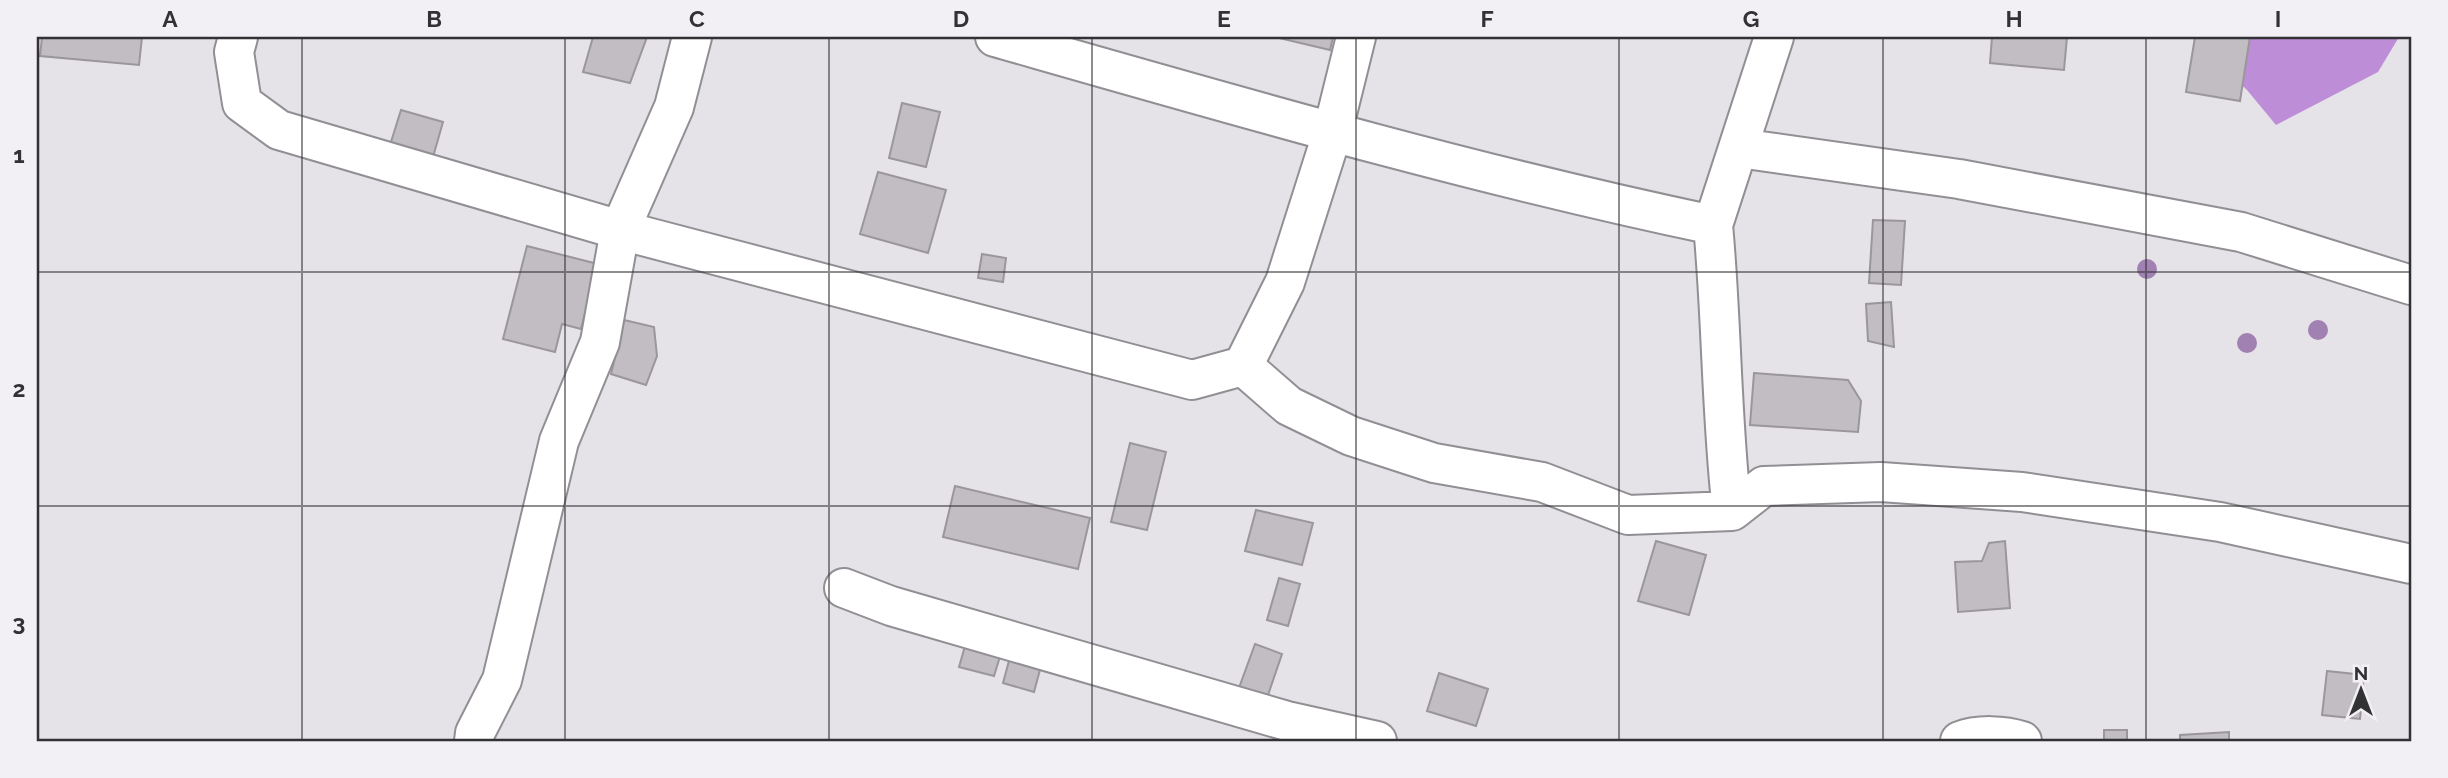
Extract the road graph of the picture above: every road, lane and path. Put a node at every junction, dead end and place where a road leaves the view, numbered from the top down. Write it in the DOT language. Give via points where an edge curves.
graph roads {
  1 [pos="238,37"];
  2 [pos="692,37"];
  3 [pos="995,37"];
  4 [pos="1356,37"];
  5 [pos="1774,37"];
  6 [pos="1332,134"];
  7 [pos="1739,148"];
  8 [pos="1713,225"];
  9 [pos="620,230"];
  10 [pos="2411,285"];
  11 [pos="1243,366"];
  12 [pos="1732,511"];
  13 [pos="2411,564"];
  14 [pos="844,588"];
  15 [pos="474,741"];
  16 [pos="1377,741"];
  17 [pos="1960,741"];
  18 [pos="2022,741"];
  1 -- 9 [label="street" via="234,52 242,103 279,130"];
  2 -- 9 [label="street" via="674,107"];
  3 -- 6 [label="street"];
  4 -- 6 [label="street"];
  5 -- 7 [label="street"];
  6 -- 8 [label="street"];
  6 -- 11 [label="street" via="1285,282"];
  7 -- 8 [label="street"];
  7 -- 10 [label="street" via="1959,178 2241,232"];
  8 -- 12 [label="street"];
  9 -- 11 [label="street" via="1192,380"];
  9 -- 15 [label="street" via="600,342 559,440 502,680"];
  11 -- 12 [label="street" via="1289,406 1351,436 1434,463 1542,482 1628,515"];
  12 -- 13 [label="street" via="1764,486 1881,482 2022,492 2220,522"];
  14 -- 16 [label="street" via="891,606 1286,720"];
  17 -- 18 [label="street" via="2010,737"];
}
